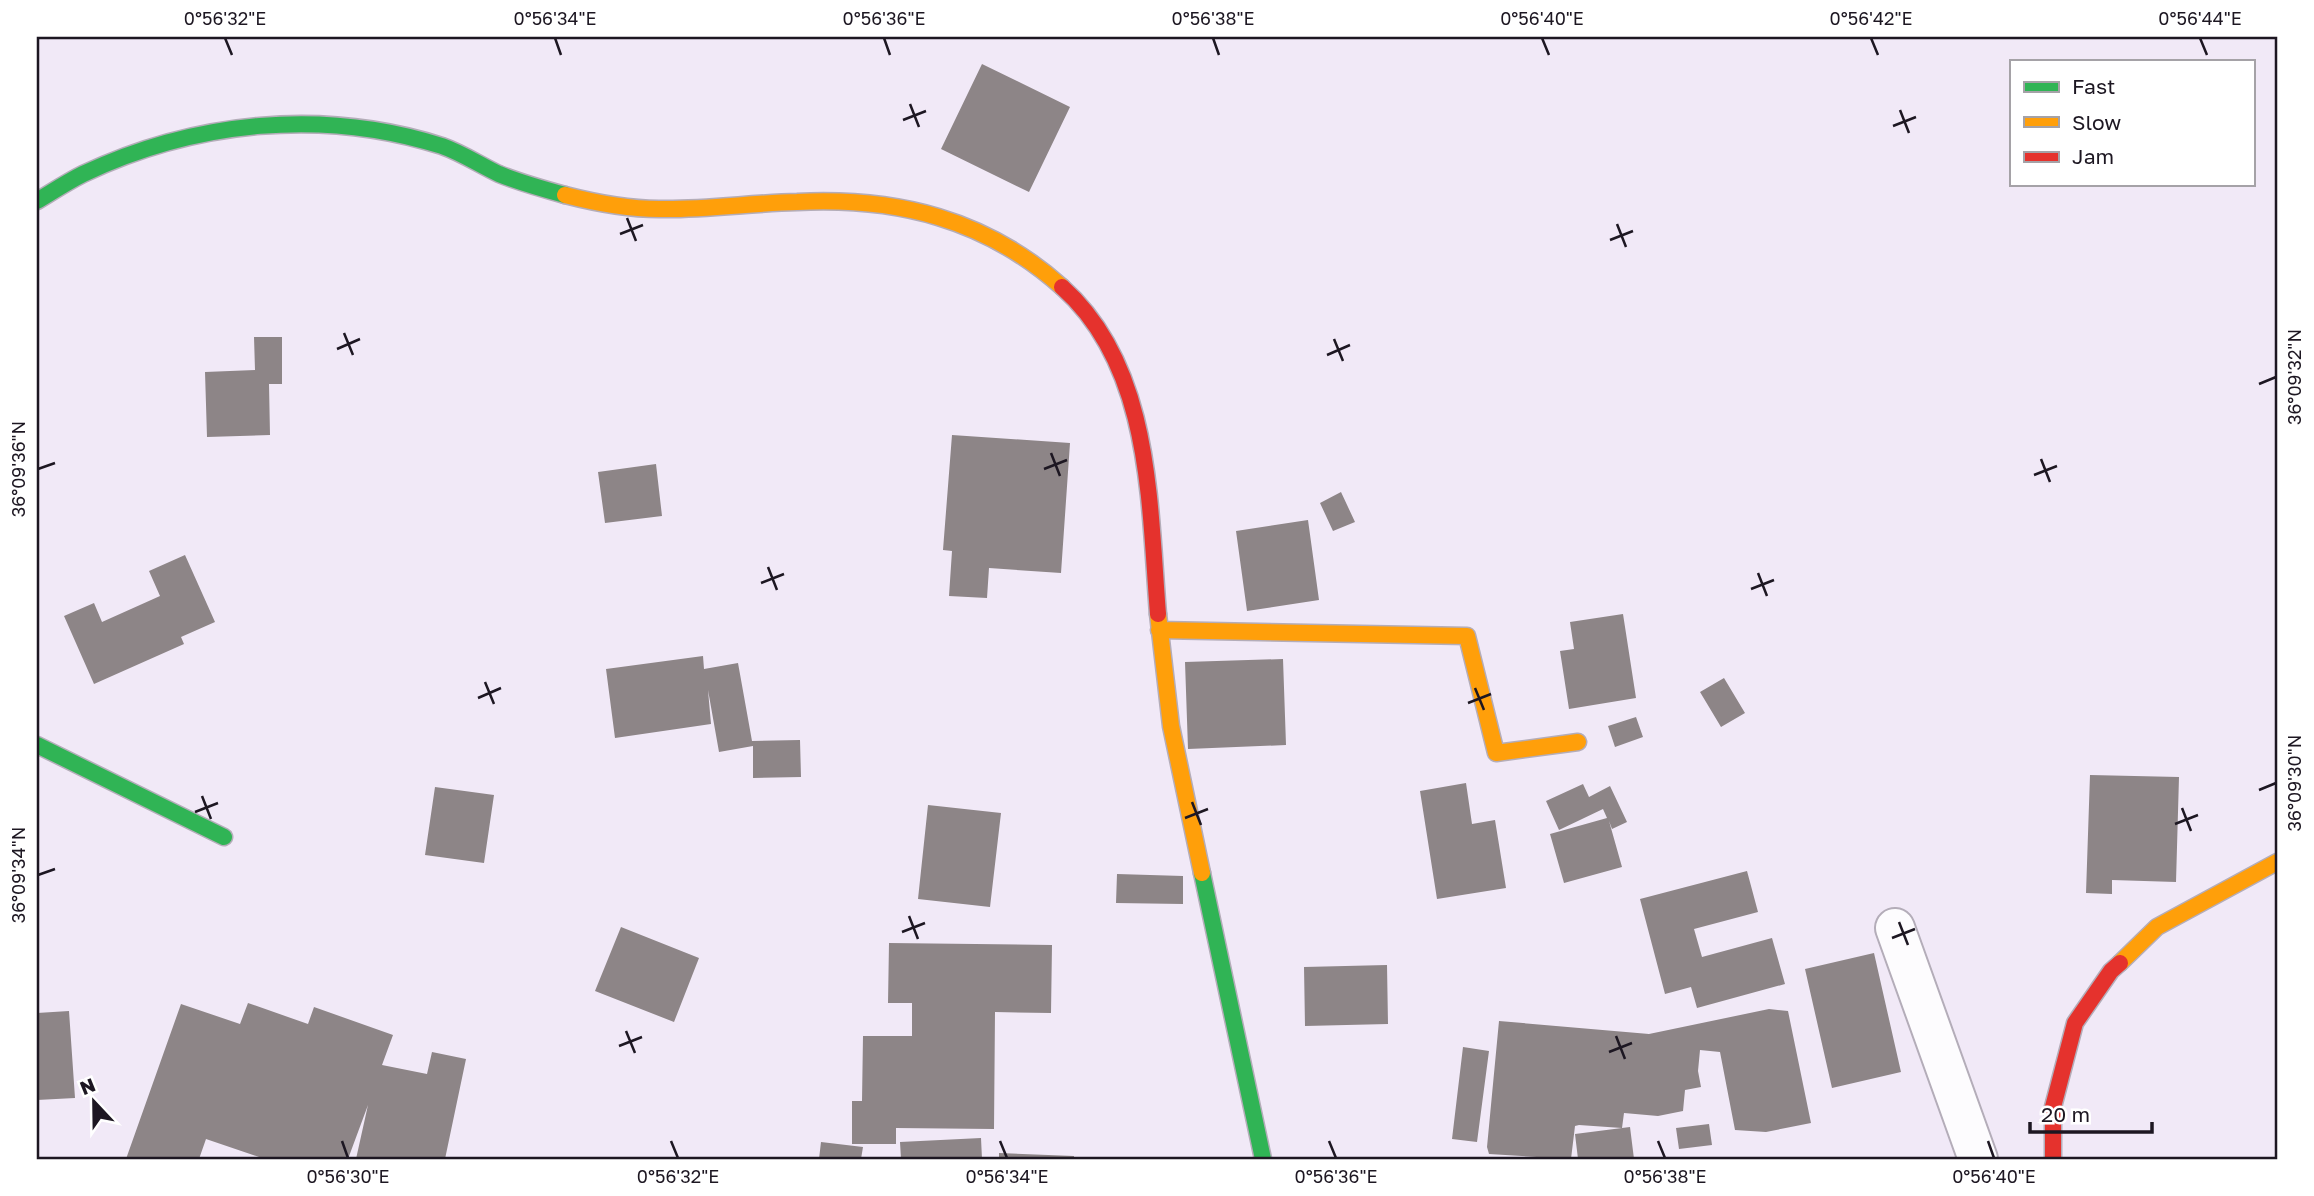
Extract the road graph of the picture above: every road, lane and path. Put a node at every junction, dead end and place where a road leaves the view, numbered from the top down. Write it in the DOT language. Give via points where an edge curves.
graph roads {
  1 [pos="37,201"];
  2 [pos="1159,630"];
  3 [pos="1578,742"];
  4 [pos="37,745"];
  5 [pos="224,837"];
  6 [pos="2277,862"];
  7 [pos="1895,928"];
  8 [pos="1263,1159"];
  9 [pos="1978,1159"];
  10 [pos="2053,1159"];
  1 -- 2 [label="main road" via="90,171 147,149 267,123 327,122 387,131 445,148 509,178 635,208 818,201 879,204 939,215 995,236 1046,270 1087,313 1118,365 1138,423 1148,483"];
  2 -- 3 [label="main road" via="1467,636 1496,753"];
  2 -- 8 [label="main road" via="1171,726"];
  4 -- 5 [label="main road"];
  6 -- 10 [label="main road" via="2157,927 2111,971 2075,1023 2053,1107"];
  7 -- 9 [label="street"];
}
